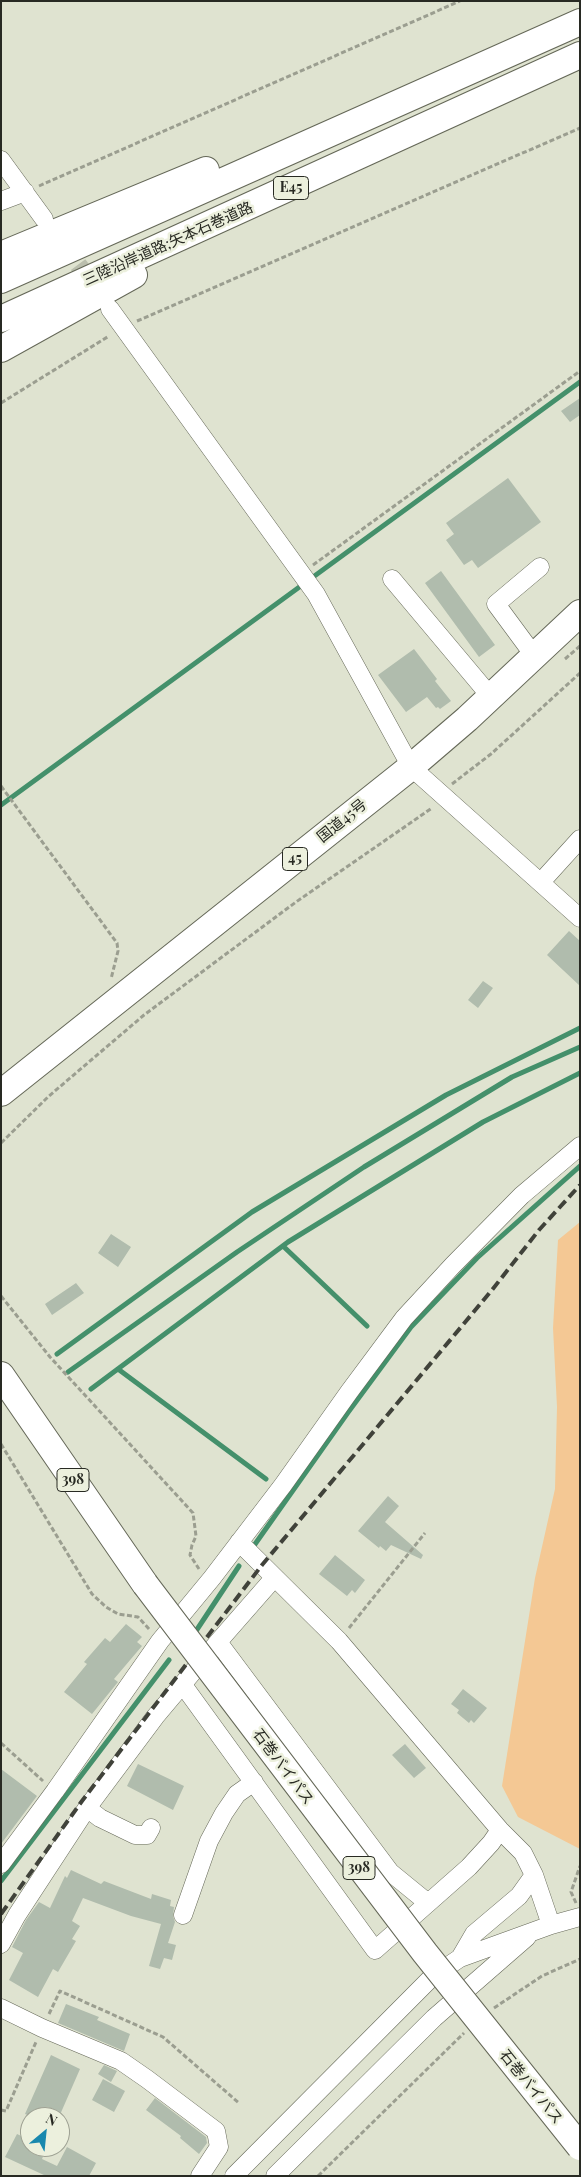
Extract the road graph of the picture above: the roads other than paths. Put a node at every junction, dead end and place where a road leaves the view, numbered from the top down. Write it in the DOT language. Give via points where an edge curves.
graph roads {
  1 [pos="580,22"];
  2 [pos="580,55"];
  3 [pos="501,57"];
  4 [pos="1,160"];
  5 [pos="25,192"];
  6 [pos="1,201"];
  7 [pos="44,219"];
  8 [pos="217,222"];
  9 [pos="1,255"];
  10 [pos="1,280"];
  11 [pos="110,309"];
  12 [pos="1,319"];
  13 [pos="1,349"];
  14 [pos="540,567"];
  15 [pos="392,579"];
  16 [pos="580,613"];
  17 [pos="538,654"];
  18 [pos="492,697"];
  19 [pos="411,767"];
  20 [pos="580,839"];
  21 [pos="540,882"];
  22 [pos="580,918"];
  23 [pos="1,1093"];
  24 [pos="580,1146"];
  25 [pos="1,1376"];
  26 [pos="239,1542"];
  27 [pos="274,1578"];
  28 [pos="218,1642"];
  29 [pos="183,1685"];
  30 [pos="254,1782"];
  31 [pos="87,1808"];
  32 [pos="151,1828"];
  33 [pos="500,1830"];
  34 [pos="1,1864"];
  35 [pos="534,1875"];
  36 [pos="428,1904"];
  37 [pos="578,1912"];
  38 [pos="183,1916"];
  39 [pos="543,1928"];
  40 [pos="1,1944"];
  41 [pos="460,1958"];
  42 [pos="1,2008"];
  43 [pos="580,2147"];
  44 [pos="200,2176"];
  45 [pos="234,2176"];
  46 [pos="275,2176"];
  1 -- 3 [label="highway, E45"];
  2 -- 8 [label="highway, 三陸沿岸道路;矢本石巻道路 / E45"];
  3 -- 9 [label="highway" via="316,124"];
  3 -- 10 [label="highway, E45"];
  4 -- 5 [label="street"];
  5 -- 6 [label="street"];
  5 -- 7 [label="street"];
  8 -- 12 [label="highway, 三陸沿岸道路;矢本石巻道路 / E45"];
  8 -- 13 [label="highway" via="123,282"];
  11 -- 19 [label="street" via="305,579"];
  14 -- 17 [label="street" via="496,604 527,646"];
  15 -- 18 [label="street"];
  16 -- 17 [label="highway, 国道45号 / 45"];
  17 -- 18 [label="highway, 国道45号 / 45"];
  18 -- 19 [label="highway, 国道45号 / 45"];
  19 -- 21 [label="street"];
  19 -- 23 [label="highway, 国道45号 / 45"];
  20 -- 21 [label="street"];
  21 -- 22 [label="street"];
  24 -- 26 [label="street" via="522,1195 404,1318"];
  25 -- 43 [label="highway, 石巻バイパス / 398, bridge" via="145,1584 419,1946"];
  26 -- 27 [label="street"];
  26 -- 34 [label="street" via="160,1641"];
  27 -- 28 [label="street"];
  27 -- 33 [label="street" via="339,1642"];
  28 -- 29 [label="street"];
  28 -- 36 [label="street" via="390,1872"];
  29 -- 30 [label="street"];
  29 -- 31 [label="street"];
  30 -- 36 [label="street" via="375,1950"];
  30 -- 38 [label="street" via="237,1794 213,1834"];
  31 -- 32 [label="street" via="135,1835 147,1835"];
  31 -- 40 [label="street"];
  33 -- 35 [label="street" via="523,1853"];
  33 -- 36 [label="street" via="469,1867"];
  35 -- 39 [label="street"];
  35 -- 41 [label="street" via="519,1896 474,1934"];
  37 -- 39 [label="street"];
  39 -- 41 [label="street"];
  39 -- 46 [label="street" via="434,2018"];
  41 -- 45 [label="street" via="432,1976"];
  42 -- 44 [label="street" via="121,2061 216,2132 219,2146"];
}
